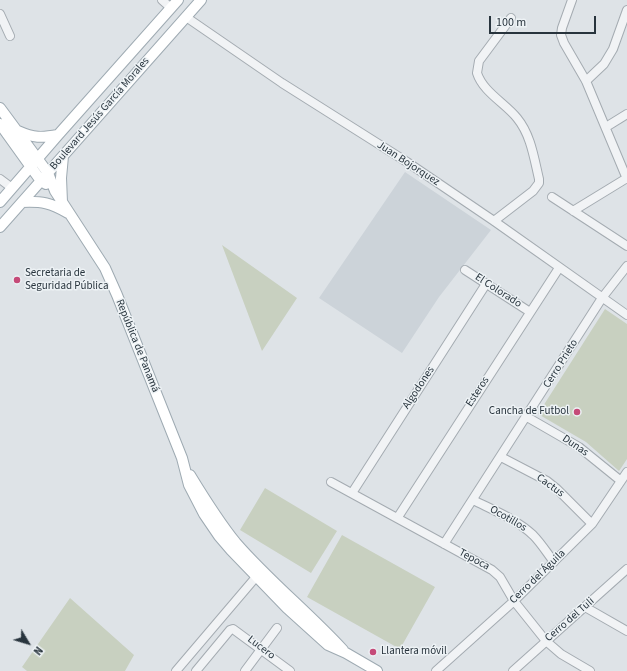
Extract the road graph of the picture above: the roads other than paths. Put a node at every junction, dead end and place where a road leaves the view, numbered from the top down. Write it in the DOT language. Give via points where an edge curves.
graph roads {
  1 [pos="162,0"];
  2 [pos="178,0"];
  3 [pos="201,0"];
  4 [pos="572,0"];
  5 [pos="171,8"];
  6 [pos="627,10"];
  7 [pos="0,14"];
  8 [pos="186,17"];
  9 [pos="511,18"];
  10 [pos="10,36"];
  11 [pos="586,81"];
  12 [pos="0,108"];
  13 [pos="627,114"];
  14 [pos="0,124"];
  15 [pos="606,127"];
  16 [pos="18,131"];
  17 [pos="58,135"];
  18 [pos="63,156"];
  19 [pos="38,159"];
  20 [pos="31,167"];
  21 [pos="45,177"];
  22 [pos="627,178"];
  23 [pos="0,179"];
  24 [pos="12,188"];
  25 [pos="552,197"];
  26 [pos="0,202"];
  27 [pos="22,202"];
  28 [pos="62,202"];
  29 [pos="573,211"];
  30 [pos="70,214"];
  31 [pos="494,221"];
  32 [pos="0,227"];
  33 [pos="627,246"];
  34 [pos="627,266"];
  35 [pos="559,268"];
  36 [pos="465,270"];
  37 [pos="486,284"];
  38 [pos="602,298"];
  39 [pos="530,312"];
  40 [pos="627,315"];
  41 [pos="527,417"];
  42 [pos="501,457"];
  43 [pos="184,464"];
  44 [pos="627,472"];
  45 [pos="621,481"];
  46 [pos="332,482"];
  47 [pos="352,493"];
  48 [pos="207,500"];
  49 [pos="472,500"];
  50 [pos="398,517"];
  51 [pos="592,524"];
  52 [pos="444,544"];
  53 [pos="554,562"];
  54 [pos="626,571"];
  55 [pos="256,577"];
  56 [pos="514,601"];
  57 [pos="585,607"];
  58 [pos="277,628"];
  59 [pos="627,631"];
  60 [pos="335,641"];
  61 [pos="546,641"];
  62 [pos="261,649"];
  63 [pos="346,653"];
  64 [pos="176,671"];
  65 [pos="196,671"];
  66 [pos="245,671"];
  67 [pos="290,671"];
  68 [pos="377,671"];
  69 [pos="436,671"];
  70 [pos="513,671"];
  71 [pos="590,671"];
  1 -- 5 [label="street"];
  2 -- 5 [label="main road, Boulevard Jesús García Morales"];
  3 -- 8 [label="main road, Boulevard Jesús García Morales"];
  4 -- 11 [label="street" via="561,35"];
  5 -- 17 [label="main road, Boulevard Jesús García Morales"];
  6 -- 11 [label="street" via="613,49 604,64"];
  7 -- 10 [label="street"];
  8 -- 18 [label="main road, Boulevard Jesús García Morales"];
  8 -- 31 [label="street, Juan Bojorquez" via="282,83"];
  9 -- 31 [label="street" via="479,61 477,72 482,84 524,128 533,152 539,182 533,191"];
  11 -- 15 [label="street"];
  12 -- 16 [label="main road"];
  13 -- 15 [label="street"];
  14 -- 20 [label="main road"];
  15 -- 22 [label="street"];
  16 -- 17 [label="main road" via="40,138"];
  16 -- 19 [label="main road"];
  17 -- 19 [label="main road, Boulevard Jesús García Morales"];
  18 -- 21 [label="main road, Boulevard Jesús García Morales"];
  18 -- 28 [label="main road"];
  19 -- 20 [label="main road, Boulevard Jesús García Morales"];
  19 -- 21 [label="main road"];
  20 -- 21 [label="main road"];
  20 -- 24 [label="main road, Boulevard Jesús García Morales"];
  21 -- 27 [label="main road, Boulevard Jesús García Morales"];
  21 -- 28 [label="main road, República de Panamá"];
  22 -- 29 [label="street"];
  23 -- 24 [label="street"];
  24 -- 26 [label="main road, Boulevard Jesús García Morales"];
  25 -- 29 [label="street"];
  27 -- 30 [label="main road" via="50,203"];
  27 -- 32 [label="main road, Boulevard Jesús García Morales"];
  28 -- 30 [label="main road, República de Panamá"];
  29 -- 33 [label="street"];
  30 -- 43 [label="main road, República de Panamá" via="112,283"];
  31 -- 35 [label="street, Juan Bojorquez"];
  34 -- 38 [label="street, Cerro Prieto"];
  35 -- 38 [label="street, Juan Bojorquez"];
  35 -- 39 [label="street, Esteros"];
  36 -- 37 [label="street, El Colorado"];
  37 -- 39 [label="street, El Colorado"];
  37 -- 47 [label="street, Algodones"];
  38 -- 40 [label="street, Juan Bojorquez"];
  38 -- 41 [label="street, Cerro Prieto"];
  39 -- 50 [label="street, Esteros"];
  41 -- 42 [label="street, Cerro Prieto"];
  41 -- 45 [label="street, Dunas" via="579,447"];
  42 -- 49 [label="street, Cerro Prieto"];
  42 -- 51 [label="street, Cactus" via="557,488"];
  43 -- 48 [label="main road, República de Panamá"];
  43 -- 55 [label="main road, República de Panamá" via="189,485 204,514 219,536"];
  44 -- 45 [label="street, Cerro del Águila"];
  45 -- 51 [label="street, Cerro del Águila"];
  46 -- 47 [label="street, Tepoca"];
  47 -- 50 [label="street, Tepoca"];
  48 -- 55 [label="main road" via="219,528 256,570"];
  48 -- 60 [label="main road, República de Panamá" via="237,544"];
  49 -- 52 [label="street, Cerro Prieto"];
  49 -- 53 [label="street, Ocotillos" via="526,529"];
  50 -- 52 [label="street, Tepoca"];
  51 -- 53 [label="street, Cerro del Águila"];
  52 -- 56 [label="street, Tepoca" via="497,573"];
  53 -- 56 [label="street, Cerro del Águila"];
  54 -- 57 [label="street, Cerro del Tuli"];
  55 -- 60 [label="main road" via="263,578 317,631"];
  55 -- 63 [label="main road, República de Panamá" via="328,645"];
  55 -- 64 [label="street"];
  56 -- 61 [label="street, Tepoca"];
  56 -- 69 [label="street, Cerro del Águila"];
  57 -- 59 [label="street"];
  57 -- 61 [label="street, Cerro del Tuli"];
  58 -- 62 [label="street"];
  60 -- 63 [label="main road, República de Panamá"];
  61 -- 70 [label="street, Cerro del Tuli"];
  61 -- 71 [label="street, Tepoca" via="561,654"];
  62 -- 65 [label="street, Lucero" via="236,630 230,630"];
  62 -- 66 [label="street"];
  62 -- 67 [label="street, Lucero"];
  63 -- 68 [label="main road, República de Panamá"];
}
